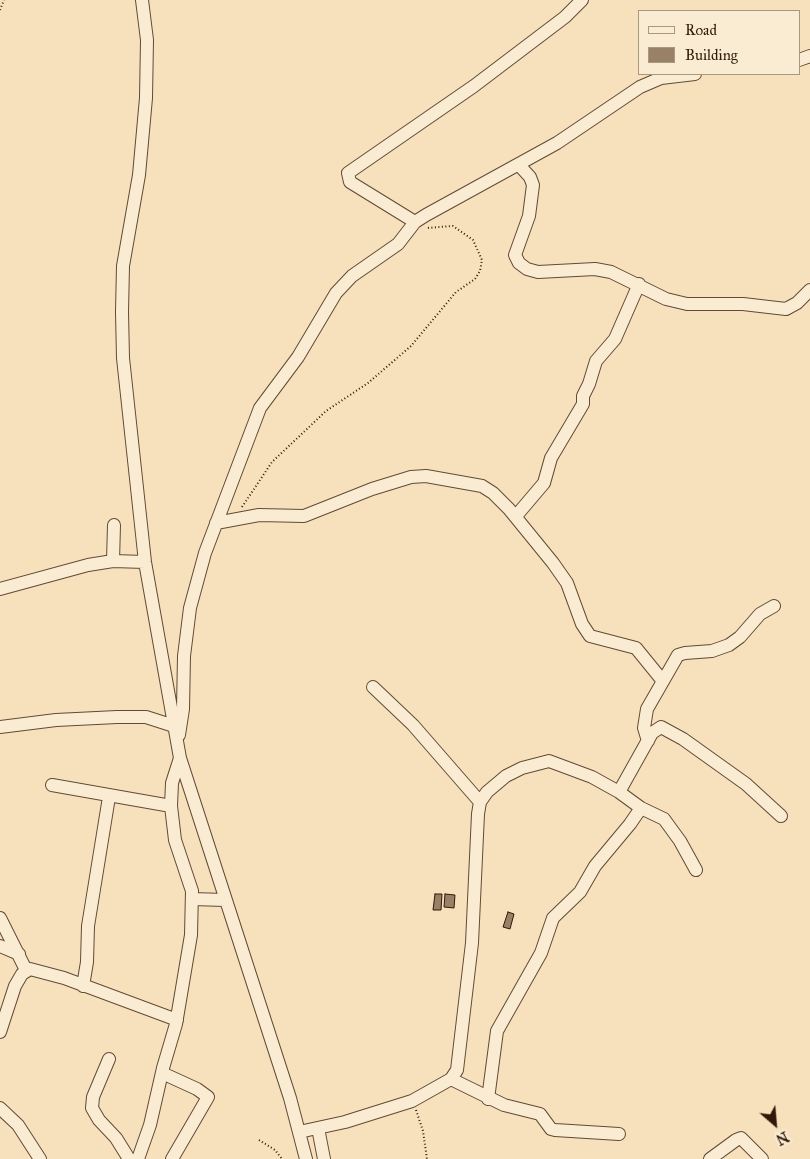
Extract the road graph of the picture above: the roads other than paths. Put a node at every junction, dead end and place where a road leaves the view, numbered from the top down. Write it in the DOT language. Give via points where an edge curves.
graph roads {
  1 [pos="142,0"];
  2 [pos="582,0"];
  3 [pos="686,75"];
  4 [pos="519,165"];
  5 [pos="414,222"];
  6 [pos="639,284"];
  7 [pos="810,290"];
  8 [pos="516,516"];
  9 [pos="216,523"];
  10 [pos="114,525"];
  11 [pos="113,561"];
  12 [pos="145,562"];
  13 [pos="0,589"];
  14 [pos="774,606"];
  15 [pos="662,680"];
  16 [pos="373,687"];
  17 [pos="174,726"];
  18 [pos="0,727"];
  19 [pos="648,741"];
  20 [pos="178,744"];
  21 [pos="180,758"];
  22 [pos="52,785"];
  23 [pos="619,792"];
  24 [pos="109,796"];
  25 [pos="480,802"];
  26 [pos="170,806"];
  27 [pos="641,808"];
  28 [pos="780,816"];
  29 [pos="696,870"];
  30 [pos="192,899"];
  31 [pos="224,900"];
  32 [pos="0,918"];
  33 [pos="0,946"];
  34 [pos="19,954"];
  35 [pos="26,970"];
  36 [pos="83,986"];
  37 [pos="177,1020"];
  38 [pos="0,1032"];
  39 [pos="109,1059"];
  40 [pos="162,1073"];
  41 [pos="451,1079"];
  42 [pos="488,1099"];
  43 [pos="0,1108"];
  44 [pos="318,1128"];
  45 [pos="299,1132"];
  46 [pos="619,1134"];
  47 [pos="40,1159"];
  48 [pos="129,1159"];
  49 [pos="138,1159"];
  50 [pos="172,1159"];
  51 [pos="306,1159"];
  52 [pos="324,1159"];
  53 [pos="710,1159"];
  54 [pos="762,1159"];
  1 -- 12 [label="street" via="147,40 146,98 140,175 123,266 122,358"];
  2 -- 5 [label="street" via="565,17 498,68 348,173 350,182"];
  3 -- 4 [label="street" via="661,78 640,87"];
  4 -- 5 [label="street"];
  4 -- 6 [label="street" via="530,177 533,193 529,216 515,252 518,263 538,272 604,270"];
  5 -- 9 [label="street" via="398,244 344,284 298,357 267,395"];
  6 -- 7 [label="street" via="677,303 743,304 780,309 791,308"];
  6 -- 8 [label="street" via="614,342 596,361 583,404 551,458 544,483"];
  8 -- 9 [label="street" via="486,487 426,476 372,488 304,516 259,515"];
  8 -- 15 [label="street" via="567,583 582,624 590,636 636,648"];
  9 -- 20 [label="street" via="190,608"];
  10 -- 11 [label="street"];
  11 -- 12 [label="street"];
  11 -- 13 [label="street"];
  12 -- 17 [label="street"];
  14 -- 15 [label="street" via="724,647 679,654"];
  15 -- 19 [label="street" via="645,715"];
  16 -- 25 [label="street" via="413,726"];
  17 -- 18 [label="street" via="146,717 117,716"];
  17 -- 20 [label="street"];
  19 -- 23 [label="street"];
  19 -- 28 [label="street" via="659,727 671,731 746,784"];
  20 -- 21 [label="street"];
  21 -- 26 [label="street" via="172,783"];
  21 -- 31 [label="street"];
  22 -- 24 [label="street"];
  23 -- 25 [label="street" via="572,768 542,761 506,776 493,785"];
  23 -- 27 [label="street"];
  24 -- 26 [label="street"];
  24 -- 36 [label="street" via="88,926"];
  25 -- 41 [label="street" via="465,1012 457,1070"];
  26 -- 30 [label="street" via="175,840 188,876"];
  27 -- 29 [label="street" via="667,822"];
  27 -- 42 [label="street" via="595,866 577,896 554,918 536,962 497,1031"];
  30 -- 31 [label="street"];
  30 -- 37 [label="street" via="189,954"];
  31 -- 45 [label="street"];
  32 -- 34 [label="street"];
  33 -- 34 [label="street"];
  34 -- 35 [label="street"];
  35 -- 36 [label="street" via="39,970"];
  35 -- 38 [label="street" via="10,997"];
  36 -- 37 [label="street"];
  37 -- 40 [label="street"];
  39 -- 48 [label="street" via="93,1097 92,1108"];
  40 -- 49 [label="street" via="153,1116"];
  40 -- 50 [label="street" via="203,1092 208,1098"];
  41 -- 42 [label="street"];
  41 -- 44 [label="street" via="412,1101"];
  42 -- 46 [label="street" via="540,1114 555,1130"];
  43 -- 47 [label="street" via="18,1125"];
  44 -- 45 [label="street"];
  44 -- 52 [label="street"];
  45 -- 51 [label="street"];
  53 -- 54 [label="street" via="741,1138"];
}
